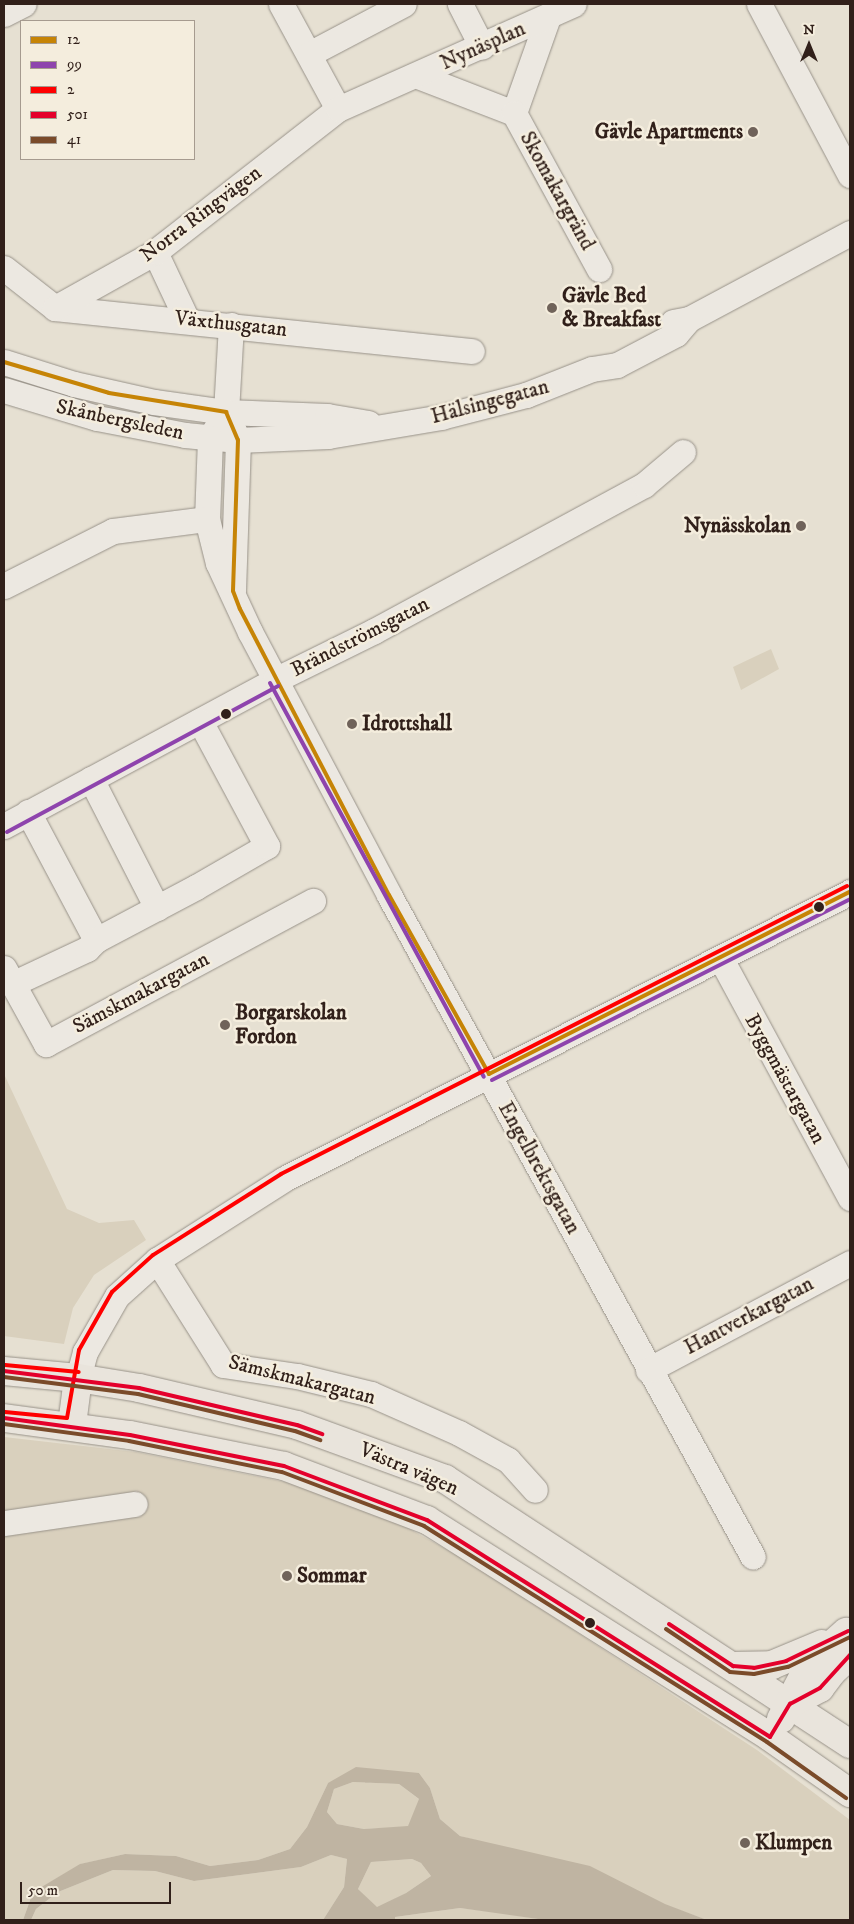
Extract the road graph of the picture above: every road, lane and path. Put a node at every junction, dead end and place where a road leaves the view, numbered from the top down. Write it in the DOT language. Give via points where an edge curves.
graph roads {
  1 [pos="24,4"];
  2 [pos="281,4"];
  3 [pos="404,4"];
  4 [pos="460,4"];
  5 [pos="574,4"];
  6 [pos="759,4"];
  7 [pos="4,14"];
  8 [pos="548,17"];
  9 [pos="482,47"];
  10 [pos="309,54"];
  11 [pos="418,76"];
  12 [pos="338,109"];
  13 [pos="514,113"];
  14 [pos="847,160"];
  15 [pos="850,233"];
  16 [pos="155,252"];
  17 [pos="4,268"];
  18 [pos="599,269"];
  19 [pos="55,308"];
  20 [pos="187,320"];
  21 [pos="231,325"];
  22 [pos="472,351"];
  23 [pos="4,362"];
  24 [pos="4,390"];
  25 [pos="226,412"];
  26 [pos="385,426"];
  27 [pos="210,438"];
  28 [pos="238,440"];
  29 [pos="683,452"];
  30 [pos="207,519"];
  31 [pos="4,586"];
  32 [pos="233,591"];
  33 [pos="275,680"];
  34 [pos="200,721"];
  35 [pos="91,779"];
  36 [pos="28,812"];
  37 [pos="4,826"];
  38 [pos="850,892"];
  39 [pos="313,901"];
  40 [pos="157,908"];
  41 [pos="96,940"];
  42 [pos="721,959"];
  43 [pos="8,976"];
  44 [pos="489,1074"];
  45 [pos="850,1198"];
  46 [pos="158,1260"];
  47 [pos="850,1263"];
  48 [pos="648,1370"];
  49 [pos="4,1371"];
  50 [pos="78,1378"];
  51 [pos="4,1418"];
  52 [pos="72,1425"];
  53 [pos="535,1490"];
  54 [pos="134,1504"];
  55 [pos="4,1523"];
  56 [pos="753,1557"];
  57 [pos="849,1639"];
  58 [pos="733,1666"];
  59 [pos="790,1704"];
  60 [pos="770,1737"];
  61 [pos="850,1744"];
  62 [pos="850,1792"];
  1 -- 7 [label="street"];
  2 -- 10 [label="street"];
  3 -- 10 [label="street"];
  4 -- 9 [label="street"];
  5 -- 8 [label="street, Nynäsplan"];
  6 -- 14 [label="street"];
  8 -- 9 [label="street, Nynäsplan"];
  8 -- 13 [label="street, Nynäsplan"];
  9 -- 11 [label="street, Nynäsplan"];
  10 -- 12 [label="street"];
  11 -- 12 [label="street, Nynäsplan"];
  11 -- 13 [label="street, Nynäsplan"];
  12 -- 16 [label="street, Norra Ringvägen"];
  13 -- 18 [label="street, Skomakargränd"];
  15 -- 26 [label="street, Hälsingegatan" via="689,319 669,322 611,352 592,369 493,405"];
  16 -- 19 [label="street, Norra Ringvägen"];
  16 -- 20 [label="street"];
  17 -- 19 [label="street"];
  19 -- 20 [label="street, Växthusgatan"];
  20 -- 21 [label="street, Växthusgatan"];
  21 -- 22 [label="street, Växthusgatan"];
  21 -- 25 [label="street"];
  23 -- 25 [label="street, Skånbergsleden" via="109,393"];
  24 -- 27 [label="street, Skånbergsleden" via="111,422"];
  25 -- 26 [label="street, Hälsingegatan" via="327,416"];
  25 -- 27 [label="street, Engelbrektsgatan"];
  25 -- 28 [label="street, Engelbrektsgatan"];
  26 -- 28 [label="street, Hälsingegatan" via="321,437"];
  27 -- 28 [label="street, Skånbergsleden"];
  27 -- 30 [label="street, Engelbrektsgatan"];
  28 -- 32 [label="street, Engelbrektsgatan"];
  29 -- 33 [label="street, Brändströmsgatan" via="644,485 374,631"];
  30 -- 31 [label="street" via="113,531"];
  30 -- 32 [label="street, Engelbrektsgatan" via="218,563"];
  32 -- 33 [label="street, Engelbrektsgatan"];
  33 -- 34 [label="street, Brändströmsgatan"];
  33 -- 44 [label="street, Engelbrektsgatan"];
  34 -- 35 [label="street, Brändströmsgatan"];
  34 -- 40 [label="street" via="267,846"];
  35 -- 36 [label="street, Brändströmsgatan"];
  35 -- 40 [label="street"];
  36 -- 37 [label="street, Brändströmsgatan"];
  36 -- 41 [label="street"];
  38 -- 42 [label="street"];
  39 -- 43 [label="street, Sämskmakargatan" via="46,1044"];
  40 -- 41 [label="street"];
  41 -- 43 [label="street" via="86,949"];
  42 -- 44 [label="street" via="650,991"];
  42 -- 45 [label="street, Byggmästargatan"];
  44 -- 46 [label="street" via="291,1175"];
  44 -- 48 [label="street, Engelbrektsgatan"];
  46 -- 50 [label="street" via="117,1296 85,1352"];
  46 -- 53 [label="street, Sämskmakargatan" via="223,1365 297,1376 371,1394 460,1433 508,1460"];
  47 -- 48 [label="street, Hantverkargatan"];
  48 -- 56 [label="street, Engelbrektsgatan"];
  49 -- 50 [label="main road, Västra vägen"];
  50 -- 52 [label="main road"];
  50 -- 58 [label="main road, Västra vägen" via="139,1388 298,1425 445,1479"];
  51 -- 52 [label="main road, Västra vägen"];
  52 -- 60 [label="main road, Västra vägen" via="284,1466 427,1520"];
  54 -- 55 [label="street"];
  57 -- 58 [label="main road" via="786,1661 754,1668"];
  57 -- 59 [label="main road" via="820,1688"];
  58 -- 59 [label="main road, Västra vägen"];
  59 -- 60 [label="main road"];
  59 -- 61 [label="main road, Västra vägen"];
  60 -- 62 [label="main road, Västra vägen"];
}
